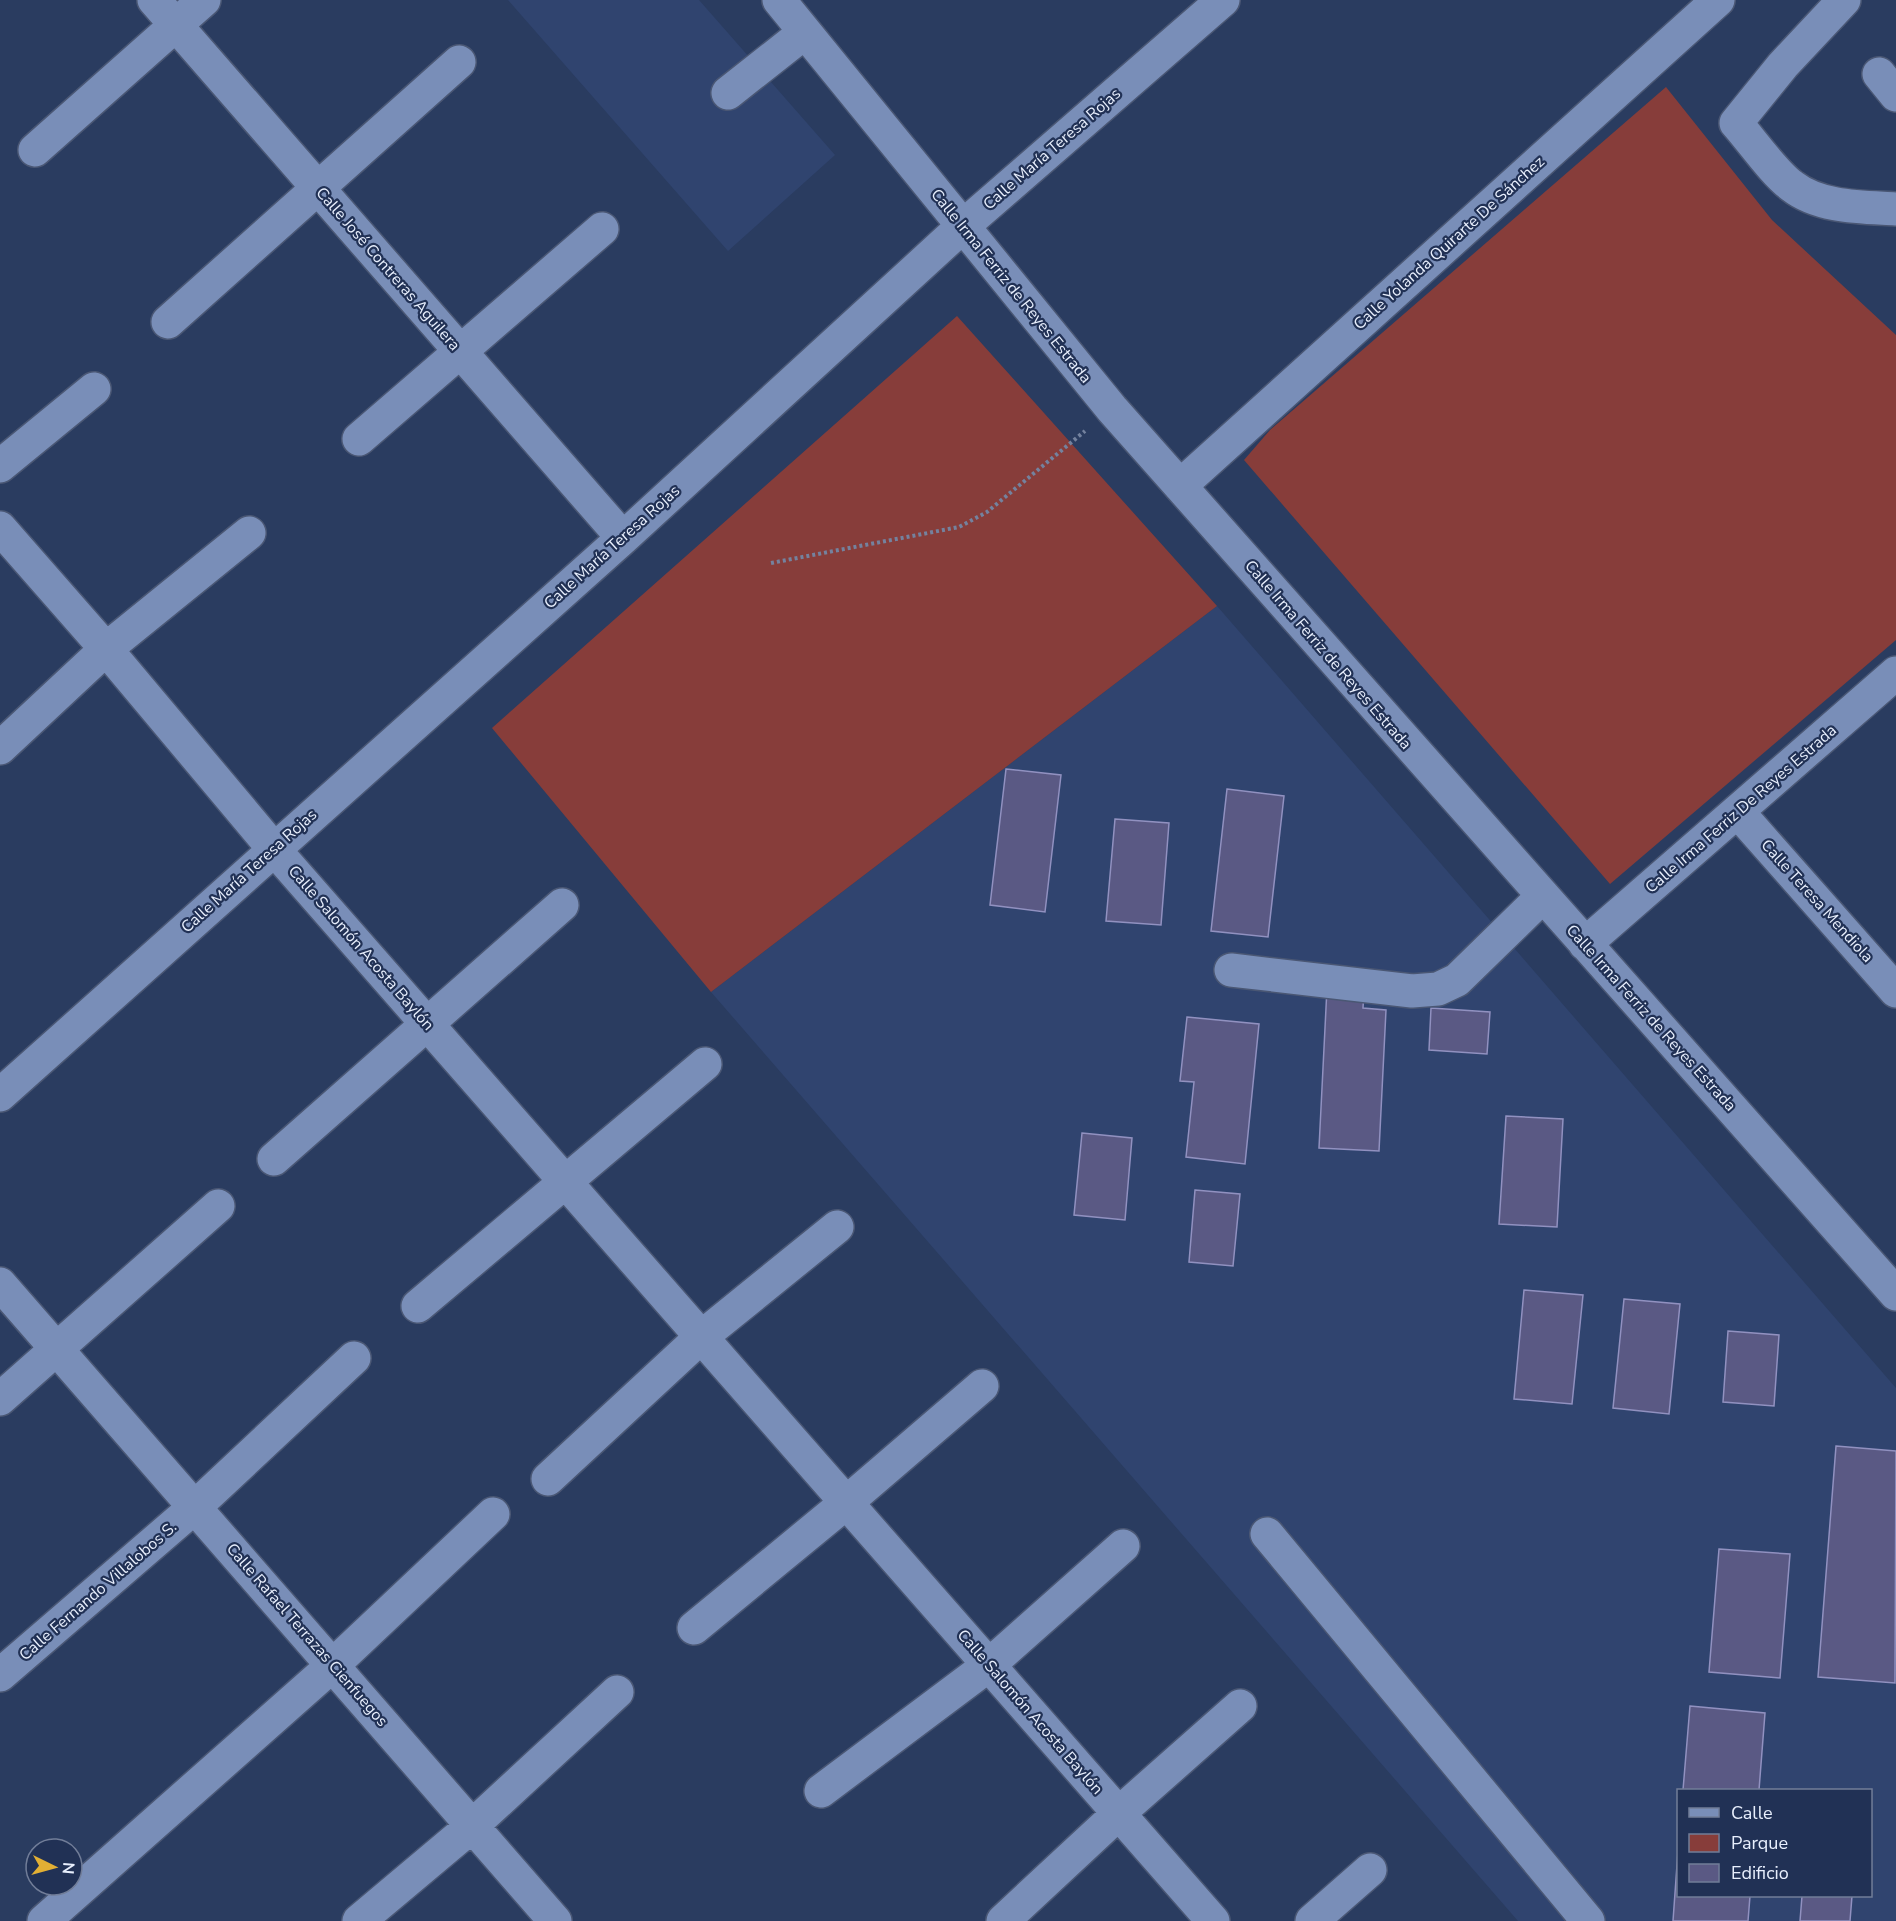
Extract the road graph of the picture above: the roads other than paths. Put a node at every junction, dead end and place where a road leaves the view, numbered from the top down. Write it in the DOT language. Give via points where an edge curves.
graph roads {
  1 [pos="154,0"];
  2 [pos="204,0"];
  3 [pos="779,0"];
  4 [pos="1223,0"];
  5 [pos="1718,0"];
  6 [pos="1845,0"];
  7 [pos="175,24"];
  8 [pos="804,33"];
  9 [pos="459,62"];
  10 [pos="728,93"];
  11 [pos="35,150"];
  12 [pos="318,189"];
  13 [pos="1896,209"];
  14 [pos="962,227"];
  15 [pos="602,229"];
  16 [pos="168,322"];
  17 [pos="460,351"];
  18 [pos="94,389"];
  19 [pos="359,439"];
  20 [pos="0,466"];
  21 [pos="1180,486"];
  22 [pos="0,528"];
  23 [pos="249,533"];
  24 [pos="623,538"];
  25 [pos="106,649"];
  26 [pos="1896,673"];
  27 [pos="0,748"];
  28 [pos="1737,812"];
  29 [pos="273,849"];
  30 [pos="1542,897"];
  31 [pos="562,905"];
  32 [pos="1585,944"];
  33 [pos="1231,970"];
  34 [pos="1896,991"];
  35 [pos="428,1025"];
  36 [pos="705,1064"];
  37 [pos="0,1095"];
  38 [pos="273,1159"];
  39 [pos="565,1181"];
  40 [pos="218,1206"];
  41 [pos="837,1227"];
  42 [pos="0,1284"];
  43 [pos="1896,1294"];
  44 [pos="418,1306"];
  45 [pos="700,1338"];
  46 [pos="57,1349"];
  47 [pos="354,1358"];
  48 [pos="982,1386"];
  49 [pos="0,1399"];
  50 [pos="548,1479"];
  51 [pos="847,1502"];
  52 [pos="196,1506"];
  53 [pos="493,1514"];
  54 [pos="1267,1534"];
  55 [pos="1123,1546"];
  56 [pos="694,1628"];
  57 [pos="333,1665"];
  58 [pos="989,1665"];
  59 [pos="0,1675"];
  60 [pos="617,1692"];
  61 [pos="1240,1706"];
  62 [pos="821,1791"];
  63 [pos="1118,1814"];
  64 [pos="472,1826"];
  65 [pos="1370,1870"];
  66 [pos="44,1921"];
  67 [pos="358,1921"];
  68 [pos="555,1921"];
  69 [pos="1003,1921"];
  70 [pos="1213,1921"];
  71 [pos="1312,1921"];
  72 [pos="1588,1921"];
  1 -- 7 [label="street, Calle José Contreras Aguilera"];
  2 -- 7 [label="street"];
  3 -- 8 [label="street, Calle Irma Ferriz de Reyes Estrada"];
  4 -- 14 [label="street, Calle María Teresa Rojas"];
  5 -- 21 [label="street, Calle Yolanda Quirarte De Sánchez"];
  6 -- 13 [label="street" via="1783,65 1736,123 1792,187 1851,207"];
  7 -- 11 [label="street"];
  7 -- 12 [label="street, Calle José Contreras Aguilera"];
  8 -- 10 [label="street"];
  8 -- 14 [label="street, Calle Irma Ferriz de Reyes Estrada"];
  9 -- 12 [label="street"];
  12 -- 16 [label="street"];
  12 -- 17 [label="street, Calle José Contreras Aguilera"];
  14 -- 21 [label="street, Calle Irma Ferriz de Reyes Estrada"];
  14 -- 24 [label="street, Calle María Teresa Rojas"];
  15 -- 17 [label="street"];
  17 -- 19 [label="street"];
  17 -- 24 [label="street, Calle José Contreras Aguilera"];
  18 -- 20 [label="street"];
  21 -- 30 [label="street, Calle Irma Ferriz de Reyes Estrada"];
  22 -- 25 [label="street, Calle Salomón Acosta Baylón"];
  23 -- 25 [label="street"];
  24 -- 29 [label="street, Calle María Teresa Rojas"];
  25 -- 27 [label="street"];
  25 -- 29 [label="street, Calle Salomón Acosta Baylón"];
  26 -- 28 [label="street, Calle Irma Ferriz De Reyes Estrada"];
  28 -- 32 [label="street, Calle Irma Ferriz De Reyes Estrada"];
  28 -- 34 [label="street, Calle Teresa Mendiola"];
  29 -- 35 [label="street, Calle Salomón Acosta Baylón"];
  29 -- 37 [label="street, Calle María Teresa Rojas"];
  30 -- 32 [label="street, Calle Irma Ferriz de Reyes Estrada"];
  30 -- 33 [label="street" via="1457,980 1438,989 1412,991"];
  31 -- 35 [label="street"];
  32 -- 43 [label="street, Calle Irma Ferriz de Reyes Estrada"];
  35 -- 38 [label="street"];
  35 -- 39 [label="street, Calle Salomón Acosta Baylón"];
  36 -- 39 [label="street"];
  39 -- 44 [label="street"];
  39 -- 45 [label="street, Calle Salomón Acosta Baylón"];
  40 -- 46 [label="street"];
  41 -- 45 [label="street"];
  42 -- 46 [label="street, Calle Rafael Terrazas Cienfuegos"];
  45 -- 50 [label="street"];
  45 -- 51 [label="street, Calle Salomón Acosta Baylón"];
  46 -- 49 [label="street"];
  46 -- 52 [label="street, Calle Rafael Terrazas Cienfuegos"];
  47 -- 52 [label="street, Calle Fernando Villalobos S."];
  48 -- 51 [label="street"];
  51 -- 56 [label="street"];
  51 -- 58 [label="street, Calle Salomón Acosta Baylón"];
  52 -- 57 [label="street, Calle Rafael Terrazas Cienfuegos"];
  52 -- 59 [label="street, Calle Fernando Villalobos S."];
  53 -- 57 [label="street"];
  54 -- 72 [label="street"];
  55 -- 58 [label="street"];
  57 -- 64 [label="street, Calle Rafael Terrazas Cienfuegos"];
  57 -- 66 [label="street"];
  58 -- 62 [label="street"];
  58 -- 63 [label="street, Calle Salomón Acosta Baylón"];
  60 -- 64 [label="street"];
  61 -- 63 [label="street"];
  63 -- 69 [label="street"];
  63 -- 70 [label="street, Calle Salomón Acosta Baylón"];
  64 -- 67 [label="street"];
  64 -- 68 [label="street, Calle Rafael Terrazas Cienfuegos"];
  65 -- 71 [label="street"];
}
